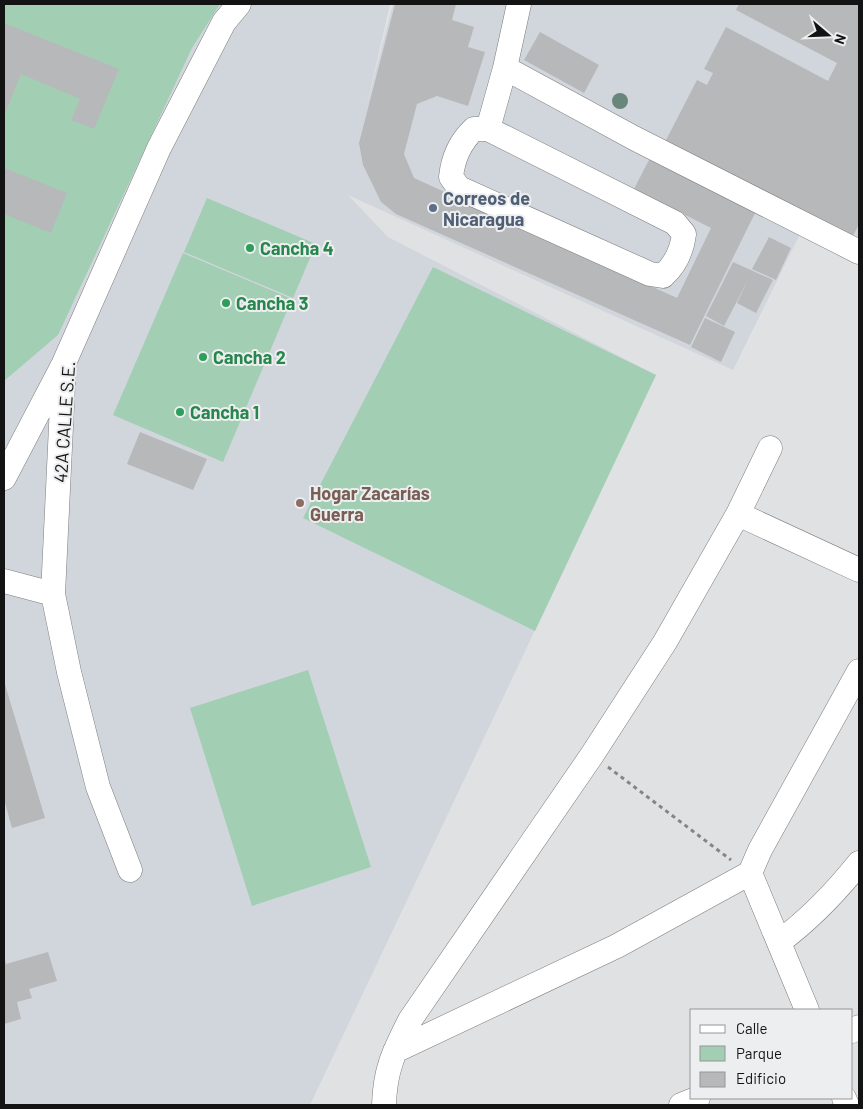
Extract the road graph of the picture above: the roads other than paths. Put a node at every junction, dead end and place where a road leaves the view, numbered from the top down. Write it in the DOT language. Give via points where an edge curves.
graph roads {
  1 [pos="239,4"];
  2 [pos="518,4"];
  3 [pos="506,68"];
  4 [pos="488,129"];
  5 [pos="859,252"];
  6 [pos="64,363"];
  7 [pos="770,448"];
  8 [pos="4,478"];
  9 [pos="738,514"];
  10 [pos="859,570"];
  11 [pos="4,581"];
  12 [pos="54,594"];
  13 [pos="859,671"];
  14 [pos="859,863"];
  15 [pos="130,870"];
  16 [pos="750,873"];
  17 [pos="779,942"];
  18 [pos="807,1009"];
  19 [pos="395,1051"];
  20 [pos="696,1099"];
  21 [pos="384,1105"];
  22 [pos="681,1105"];
  1 -- 6 [label="street, 42A CALLE S.E." via="224,22 159,148"];
  2 -- 3 [label="street"];
  3 -- 4 [label="street"];
  3 -- 5 [label="street" via="634,138"];
  4 -- 4 [label="street" via="474,129 463,139 451,177 459,188 650,274 663,276 673,267 683,248 684,234 675,223"];
  6 -- 8 [label="street"];
  6 -- 12 [label="street, 42A CALLE S.E."];
  7 -- 9 [label="street"];
  9 -- 10 [label="street"];
  9 -- 19 [label="street" via="665,642 592,755 410,1020"];
  11 -- 12 [label="street"];
  12 -- 15 [label="street, 42A CALLE S.E." via="69,672 98,787"];
  13 -- 16 [label="street"];
  14 -- 17 [label="street" via="833,896"];
  16 -- 17 [label="street"];
  16 -- 19 [label="street" via="617,946"];
  17 -- 18 [label="street"];
  19 -- 21 [label="street" via="385,1079"];
  20 -- 22 [label="street"];
}
